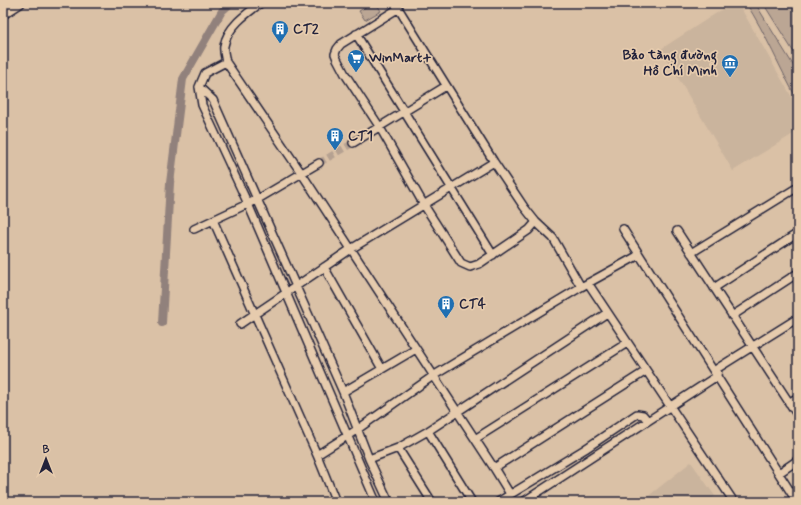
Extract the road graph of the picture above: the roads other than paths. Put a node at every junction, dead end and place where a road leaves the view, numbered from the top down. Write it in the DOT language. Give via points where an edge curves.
graph roads {
  1 [pos="20,3"];
  2 [pos="261,3"];
  3 [pos="397,6"];
  4 [pos="3,14"];
  5 [pos="356,34"];
  6 [pos="226,62"];
  7 [pos="446,86"];
  8 [pos="199,87"];
  9 [pos="404,111"];
  10 [pos="379,126"];
  11 [pos="353,143"];
  12 [pos="494,162"];
  13 [pos="319,163"];
  14 [pos="302,174"];
  15 [pos="798,187"];
  16 [pos="451,188"];
  17 [pos="258,199"];
  18 [pos="248,204"];
  19 [pos="424,205"];
  20 [pos="213,220"];
  21 [pos="536,222"];
  22 [pos="194,228"];
  23 [pos="622,229"];
  24 [pos="677,231"];
  25 [pos="798,233"];
  26 [pos="351,249"];
  27 [pos="691,253"];
  28 [pos="493,255"];
  29 [pos="639,255"];
  30 [pos="324,267"];
  31 [pos="798,273"];
  32 [pos="584,285"];
  33 [pos="296,286"];
  34 [pos="714,288"];
  35 [pos="287,292"];
  36 [pos="607,313"];
  37 [pos="254,314"];
  38 [pos="732,316"];
  39 [pos="798,318"];
  40 [pos="240,324"];
  41 [pos="627,343"];
  42 [pos="752,346"];
  43 [pos="416,349"];
  44 [pos="382,369"];
  45 [pos="646,371"];
  46 [pos="433,376"];
  47 [pos="716,376"];
  48 [pos="343,392"];
  49 [pos="798,397"];
  50 [pos="789,403"];
  51 [pos="670,407"];
  52 [pos="457,411"];
  53 [pos="798,416"];
  54 [pos="648,421"];
  55 [pos="358,429"];
  56 [pos="428,430"];
  57 [pos="348,435"];
  58 [pos="475,439"];
  59 [pos="398,448"];
  60 [pos="317,455"];
  61 [pos="369,458"];
  62 [pos="798,460"];
  63 [pos="494,468"];
  64 [pos="779,473"];
  65 [pos="510,494"];
  66 [pos="336,502"];
  67 [pos="376,502"];
  68 [pos="389,502"];
  69 [pos="432,502"];
  70 [pos="472,502"];
  71 [pos="498,502"];
  72 [pos="522,502"];
  73 [pos="734,502"];
  74 [pos="797,502"];
  1 -- 4 [label="street"];
  2 -- 6 [label="street" via="231,30 224,44"];
  3 -- 5 [label="street"];
  3 -- 7 [label="street"];
  5 -- 9 [label="street"];
  5 -- 10 [label="street" via="337,49 336,59"];
  6 -- 8 [label="street" via="205,73"];
  6 -- 14 [label="street"];
  7 -- 9 [label="street"];
  7 -- 12 [label="street"];
  8 -- 17 [label="street" via="212,100"];
  8 -- 18 [label="street" via="202,106"];
  9 -- 10 [label="street"];
  9 -- 16 [label="street"];
  10 -- 11 [label="street"];
  10 -- 19 [label="street"];
  12 -- 16 [label="street"];
  12 -- 21 [label="street"];
  13 -- 14 [label="street"];
  14 -- 17 [label="street"];
  14 -- 26 [label="street"];
  15 -- 27 [label="street"];
  16 -- 19 [label="street"];
  16 -- 28 [label="street"];
  17 -- 18 [label="street"];
  17 -- 33 [label="street"];
  18 -- 20 [label="street"];
  18 -- 35 [label="street"];
  19 -- 26 [label="street"];
  19 -- 28 [label="street" via="461,263 470,267"];
  20 -- 22 [label="street"];
  20 -- 37 [label="street"];
  21 -- 28 [label="street"];
  21 -- 32 [label="street" via="553,238"];
  23 -- 29 [label="street"];
  24 -- 27 [label="street"];
  25 -- 34 [label="street"];
  26 -- 30 [label="street"];
  26 -- 43 [label="street"];
  27 -- 34 [label="street"];
  29 -- 32 [label="street"];
  29 -- 47 [label="street"];
  30 -- 33 [label="street"];
  30 -- 44 [label="street"];
  31 -- 38 [label="street"];
  32 -- 36 [label="street"];
  32 -- 46 [label="street"];
  33 -- 35 [label="street"];
  33 -- 48 [label="street"];
  34 -- 38 [label="street"];
  35 -- 37 [label="street"];
  35 -- 57 [label="street"];
  36 -- 41 [label="street"];
  36 -- 52 [label="street"];
  37 -- 40 [label="street"];
  37 -- 60 [label="street"];
  38 -- 42 [label="street"];
  39 -- 42 [label="street"];
  41 -- 45 [label="street"];
  41 -- 58 [label="street"];
  42 -- 47 [label="street" via="718,368"];
  42 -- 50 [label="street"];
  43 -- 44 [label="street"];
  43 -- 46 [label="street"];
  44 -- 48 [label="street"];
  45 -- 51 [label="street"];
  45 -- 63 [label="street"];
  46 -- 52 [label="street"];
  46 -- 55 [label="street"];
  47 -- 51 [label="street"];
  47 -- 64 [label="street"];
  48 -- 55 [label="street"];
  49 -- 50 [label="street"];
  50 -- 53 [label="street"];
  51 -- 54 [label="street"];
  51 -- 73 [label="street"];
  52 -- 56 [label="street"];
  52 -- 58 [label="street"];
  54 -- 65 [label="street" via="643,415 637,414"];
  54 -- 72 [label="street"];
  55 -- 57 [label="street"];
  55 -- 61 [label="street"];
  56 -- 59 [label="street"];
  56 -- 70 [label="street"];
  57 -- 60 [label="street"];
  57 -- 67 [label="street"];
  58 -- 63 [label="street"];
  59 -- 61 [label="street"];
  59 -- 69 [label="street"];
  60 -- 66 [label="street"];
  61 -- 68 [label="street"];
  62 -- 64 [label="street"];
  63 -- 65 [label="street"];
  64 -- 74 [label="street"];
  65 -- 71 [label="street"];
}
